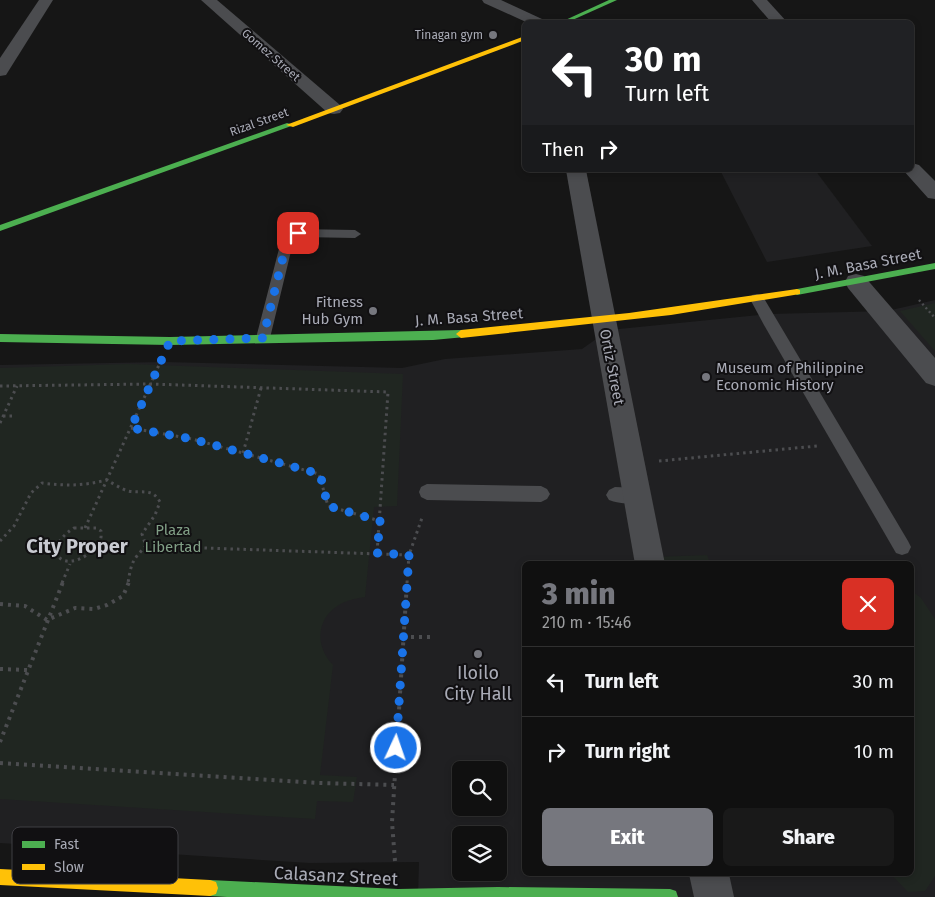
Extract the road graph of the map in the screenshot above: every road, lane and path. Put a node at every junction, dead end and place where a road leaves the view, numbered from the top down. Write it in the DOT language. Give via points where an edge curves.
graph roads {
  1 [pos="46,0"];
  2 [pos="208,0"];
  3 [pos="489,0"];
  4 [pos="614,0"];
  5 [pos="759,0"];
  6 [pos="534,20"];
  7 [pos="569,20"];
  8 [pos="776,20"];
  9 [pos="522,39"];
  10 [pos="5,56"];
  11 [pos="0,71"];
  12 [pos="334,109"];
  13 [pos="914,171"];
  14 [pos="576,172"];
  15 [pos="935,192"];
  16 [pos="0,228"];
  17 [pos="356,234"];
  18 [pos="935,266"];
  19 [pos="856,282"];
  20 [pos="757,299"];
  21 [pos="919,300"];
  22 [pos="935,318"];
  23 [pos="603,319"];
  24 [pos="0,338"];
  25 [pos="263,338"];
  26 [pos="170,341"];
  27 [pos="935,376"];
  28 [pos="151,384"];
  29 [pos="0,386"];
  30 [pos="17,386"];
  31 [pos="261,388"];
  32 [pos="3,416"];
  33 [pos="13,416"];
  34 [pos="0,423"];
  35 [pos="131,428"];
  36 [pos="840,443"];
  37 [pos="243,453"];
  38 [pos="630,464"];
  39 [pos="106,480"];
  40 [pos="541,494"];
  41 [pos="426,499"];
  42 [pos="380,521"];
  43 [pos="85,528"];
  44 [pos="0,540"];
  45 [pos="146,546"];
  46 [pos="902,547"];
  47 [pos="377,553"];
  48 [pos="409,555"];
  49 [pos="649,561"];
  50 [pos="70,564"];
  51 [pos="0,604"];
  52 [pos="47,620"];
  53 [pos="404,637"];
  54 [pos="432,637"];
  55 [pos="0,668"];
  56 [pos="28,670"];
  57 [pos="0,742"];
  58 [pos="0,763"];
  59 [pos="394,785"];
  60 [pos="710,876"];
  61 [pos="0,877"];
  62 [pos="12,882"];
  63 [pos="24,888"];
  64 [pos="498,896"];
  65 [pos="398,897"];
  66 [pos="670,897"];
  67 [pos="714,897"];
  1 -- 10 [label="street"];
  2 -- 12 [label="street, Gomez Street"];
  3 -- 6 [label="street"];
  4 -- 7 [label="main road"];
  5 -- 8 [label="street"];
  9 -- 12 [label="main road, Rizal Street"];
  10 -- 11 [label="street"];
  12 -- 16 [label="main road, Rizal Street"];
  13 -- 15 [label="street"];
  14 -- 23 [label="street, Ortiz Street"];
  17 -- 25 [label="lane" via="298,233 290,239"];
  18 -- 19 [label="main road, J. M. Basa Street"];
  19 -- 20 [label="main road, J. M. Basa Street"];
  19 -- 27 [label="street"];
  20 -- 23 [label="main road, J. M. Basa Street"];
  20 -- 36 [label="lane"];
  21 -- 22 [label="path"];
  23 -- 25 [label="main road, J. M. Basa Street" via="433,336"];
  23 -- 38 [label="street, Ortiz Street"];
  24 -- 26 [label="main road, J. M. Basa Street"];
  25 -- 26 [label="main road, J. M. Basa Street"];
  26 -- 28 [label="path"];
  28 -- 30 [label="path"];
  28 -- 31 [label="path"];
  28 -- 35 [label="path"];
  29 -- 30 [label="path"];
  30 -- 32 [label="path"];
  31 -- 37 [label="path"];
  31 -- 42 [label="path" via="388,392"];
  32 -- 33 [label="path"];
  32 -- 34 [label="path"];
  35 -- 37 [label="path" via="192,439"];
  35 -- 39 [label="path"];
  36 -- 38 [label="path"];
  36 -- 46 [label="lane"];
  37 -- 42 [label="path" via="320,474 328,506"];
  38 -- 49 [label="street, Ortiz Street" via="626,495"];
  39 -- 43 [label="path"];
  39 -- 44 [label="path" via="67,486 42,482 30,490 14,527"];
  39 -- 45 [label="path" via="129,490 148,491 160,502 159,512 147,523 142,534"];
  40 -- 41 [label="lane"];
  41 -- 48 [label="path"];
  42 -- 47 [label="path"];
  43 -- 50 [label="path" via="65,532 56,545 60,560"];
  43 -- 50 [label="path" via="101,531 99,544 84,559"];
  45 -- 47 [label="path"];
  45 -- 52 [label="path" via="134,558 123,596 107,605 94,609 75,608"];
  47 -- 48 [label="path"];
  48 -- 53 [label="path"];
  50 -- 52 [label="path"];
  51 -- 52 [label="path" via="16,603"];
  52 -- 56 [label="path"];
  53 -- 54 [label="path"];
  53 -- 59 [label="path"];
  55 -- 56 [label="path"];
  56 -- 57 [label="path"];
  58 -- 59 [label="path"];
  59 -- 65 [label="path" via="392,822"];
  60 -- 67 [label="street"];
  61 -- 62 [label="main road, Calasanz Street"];
  63 -- 65 [label="main road, Calasanz Street"];
  64 -- 65 [label="main road, Calasanz Street"];
  64 -- 66 [label="main road, Calasanz Street"];
}
